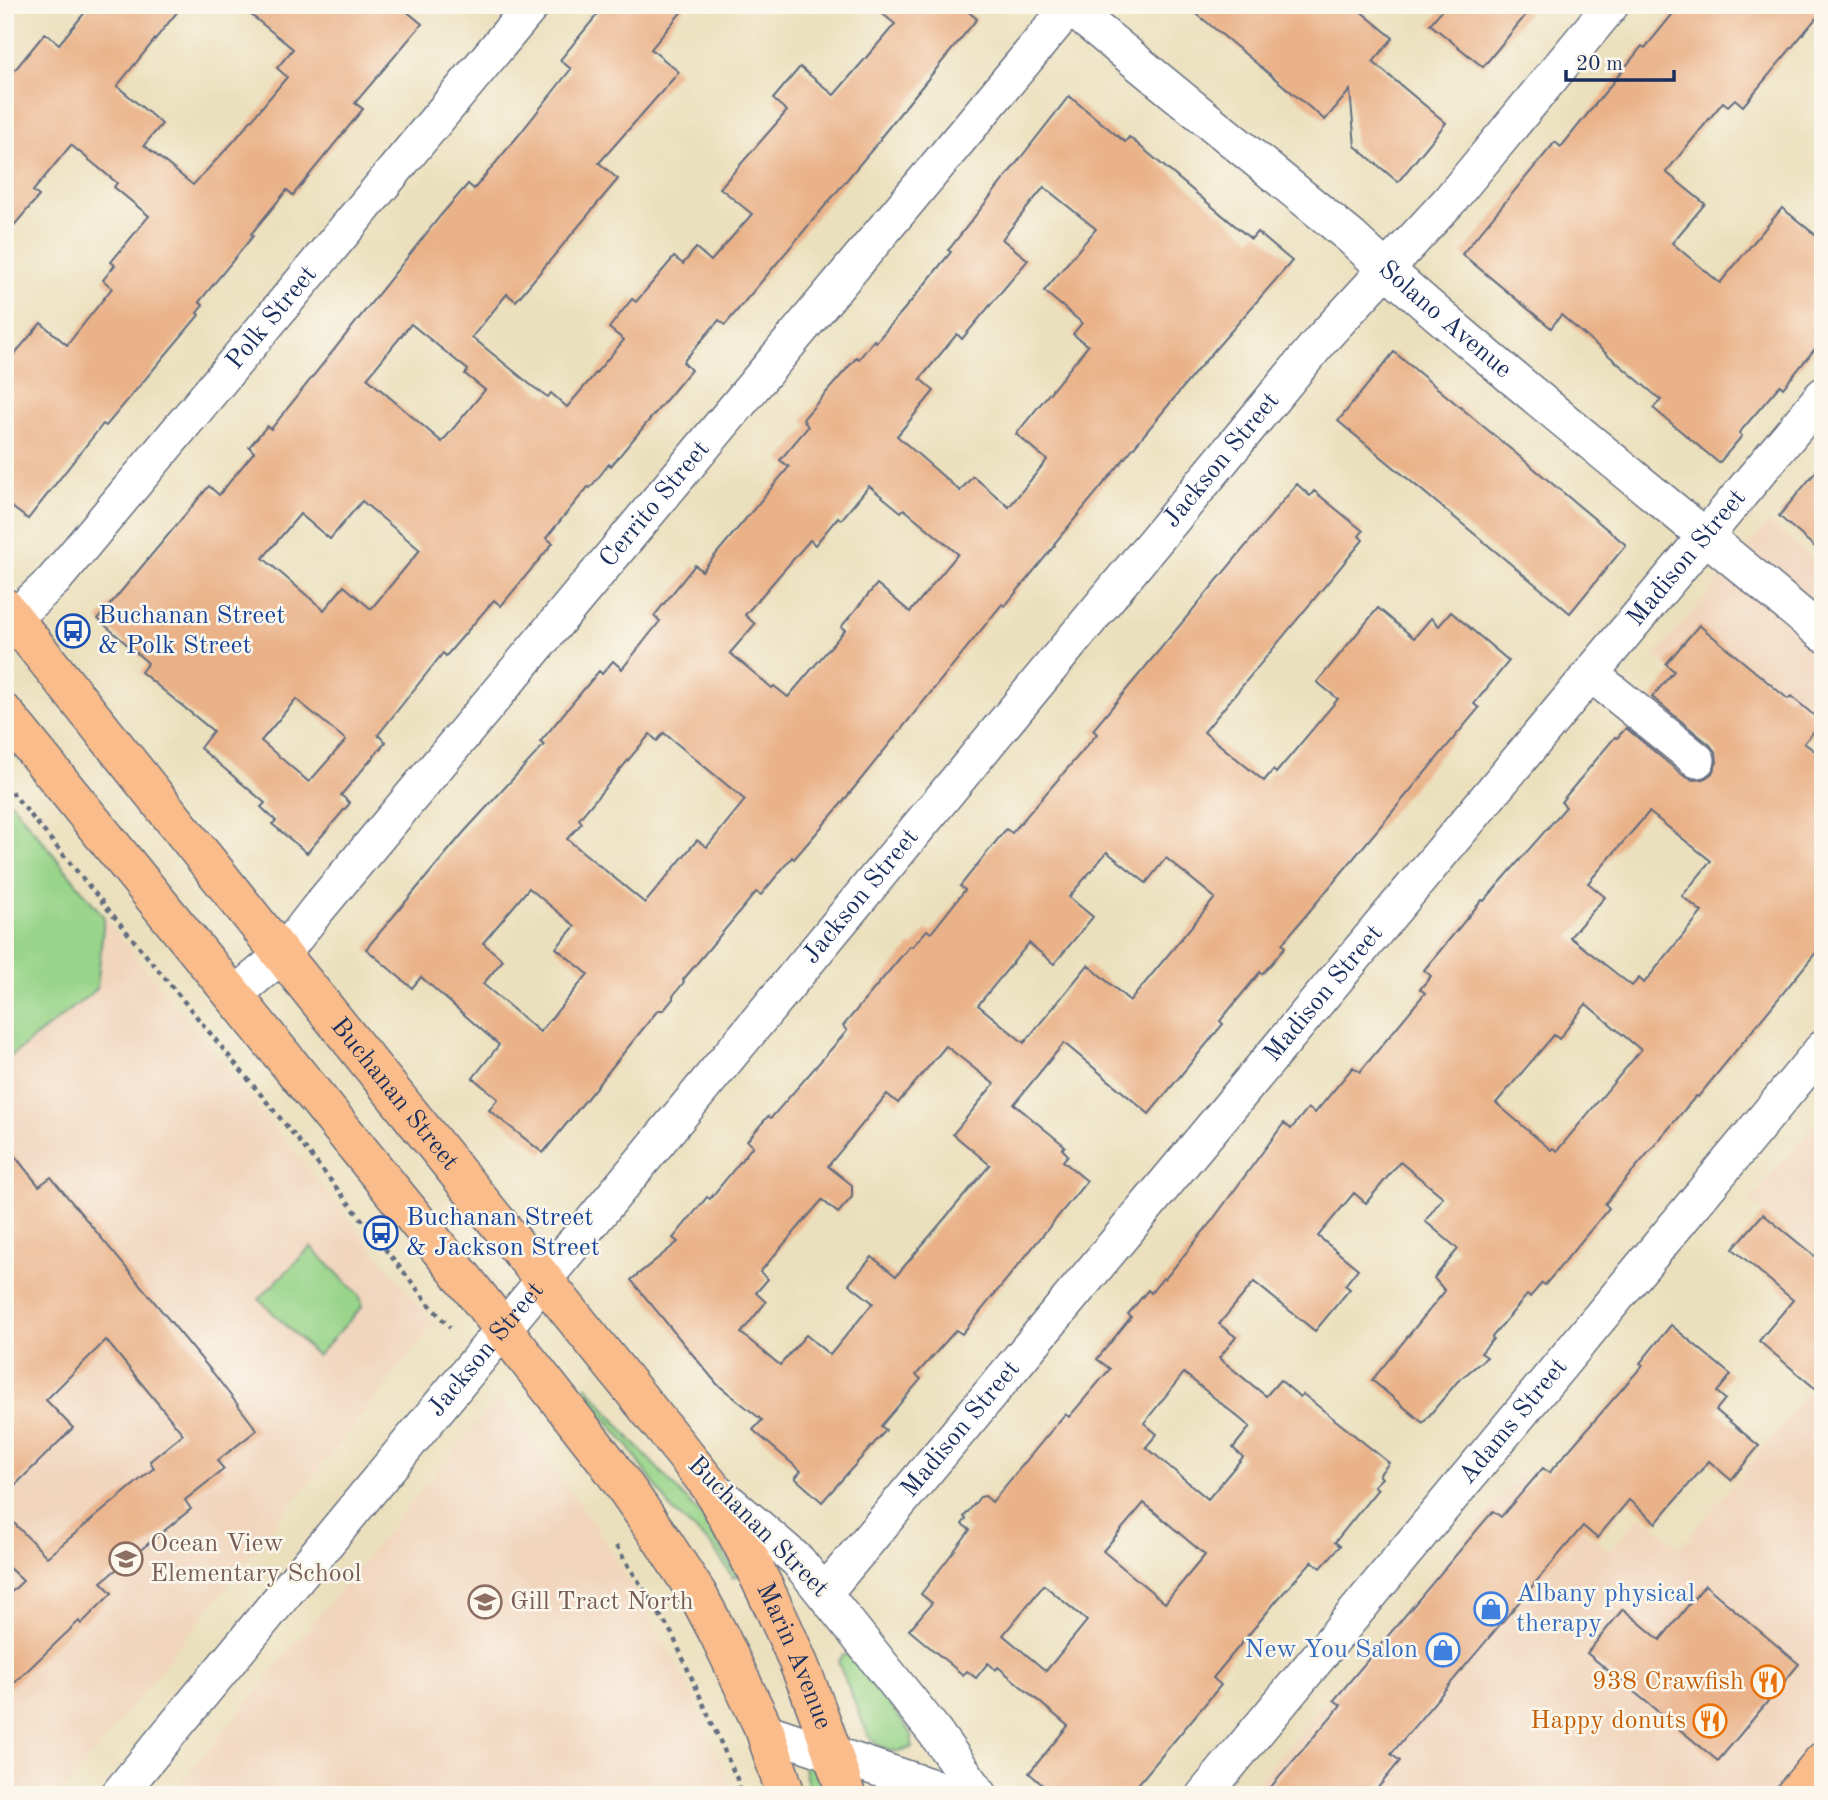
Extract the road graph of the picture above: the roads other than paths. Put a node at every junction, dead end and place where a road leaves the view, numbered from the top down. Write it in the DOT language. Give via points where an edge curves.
graph roads {
  1 [pos="532,5"];
  2 [pos="1611,5"];
  3 [pos="1069,6"];
  4 [pos="1387,271"];
  5 [pos="1823,395"];
  6 [pos="1705,536"];
  7 [pos="8,618"];
  8 [pos="1823,634"];
  9 [pos="1591,674"];
  10 [pos="5,714"];
  11 [pos="1697,761"];
  12 [pos="282,955"];
  13 [pos="233,996"];
  14 [pos="1823,1048"];
  15 [pos="544,1279"];
  16 [pos="503,1329"];
  17 [pos="710,1486"];
  18 [pos="825,1592"];
  19 [pos="765,1731"];
  20 [pos="834,1754"];
  21 [pos="1823,1761"];
  22 [pos="118,1795"];
  23 [pos="786,1795"];
  24 [pos="846,1795"];
  25 [pos="957,1795"];
  26 [pos="980,1795"];
  27 [pos="1204,1795"];
  28 [pos="1795,1795"];
  1 -- 7 [label="street, Polk Street" via="54,580"];
  2 -- 4 [label="street, Jackson Street"];
  3 -- 4 [label="street, Solano Avenue"];
  3 -- 12 [label="street, Cerrito Street"];
  4 -- 6 [label="street, Solano Avenue"];
  4 -- 15 [label="street, Jackson Street" via="1321,340"];
  5 -- 6 [label="street, Madison Street"];
  6 -- 8 [label="street, Solano Avenue"];
  6 -- 9 [label="street, Madison Street"];
  7 -- 12 [label="main road, Buchanan Street"];
  9 -- 11 [label="street"];
  9 -- 18 [label="street, Madison Street"];
  10 -- 13 [label="main road"];
  12 -- 13 [label="street, Cerrito Street"];
  12 -- 15 [label="main road, Buchanan Street"];
  13 -- 16 [label="main road"];
  14 -- 27 [label="street, Adams Street"];
  15 -- 16 [label="street, Jackson Street"];
  15 -- 17 [label="main road, Buchanan Street"];
  16 -- 19 [label="main road" via="662,1540 709,1615"];
  16 -- 22 [label="street, Jackson Street"];
  17 -- 18 [label="street, Buchanan Street" via="799,1561"];
  17 -- 20 [label="main road, Marin Avenue" via="771,1600"];
  18 -- 26 [label="street, Buchanan Street"];
  19 -- 20 [label="street"];
  19 -- 23 [label="main road, Marin Avenue"];
  20 -- 24 [label="main road, Marin Avenue"];
  20 -- 25 [label="street"];
  21 -- 28 [label="main road"];
}
